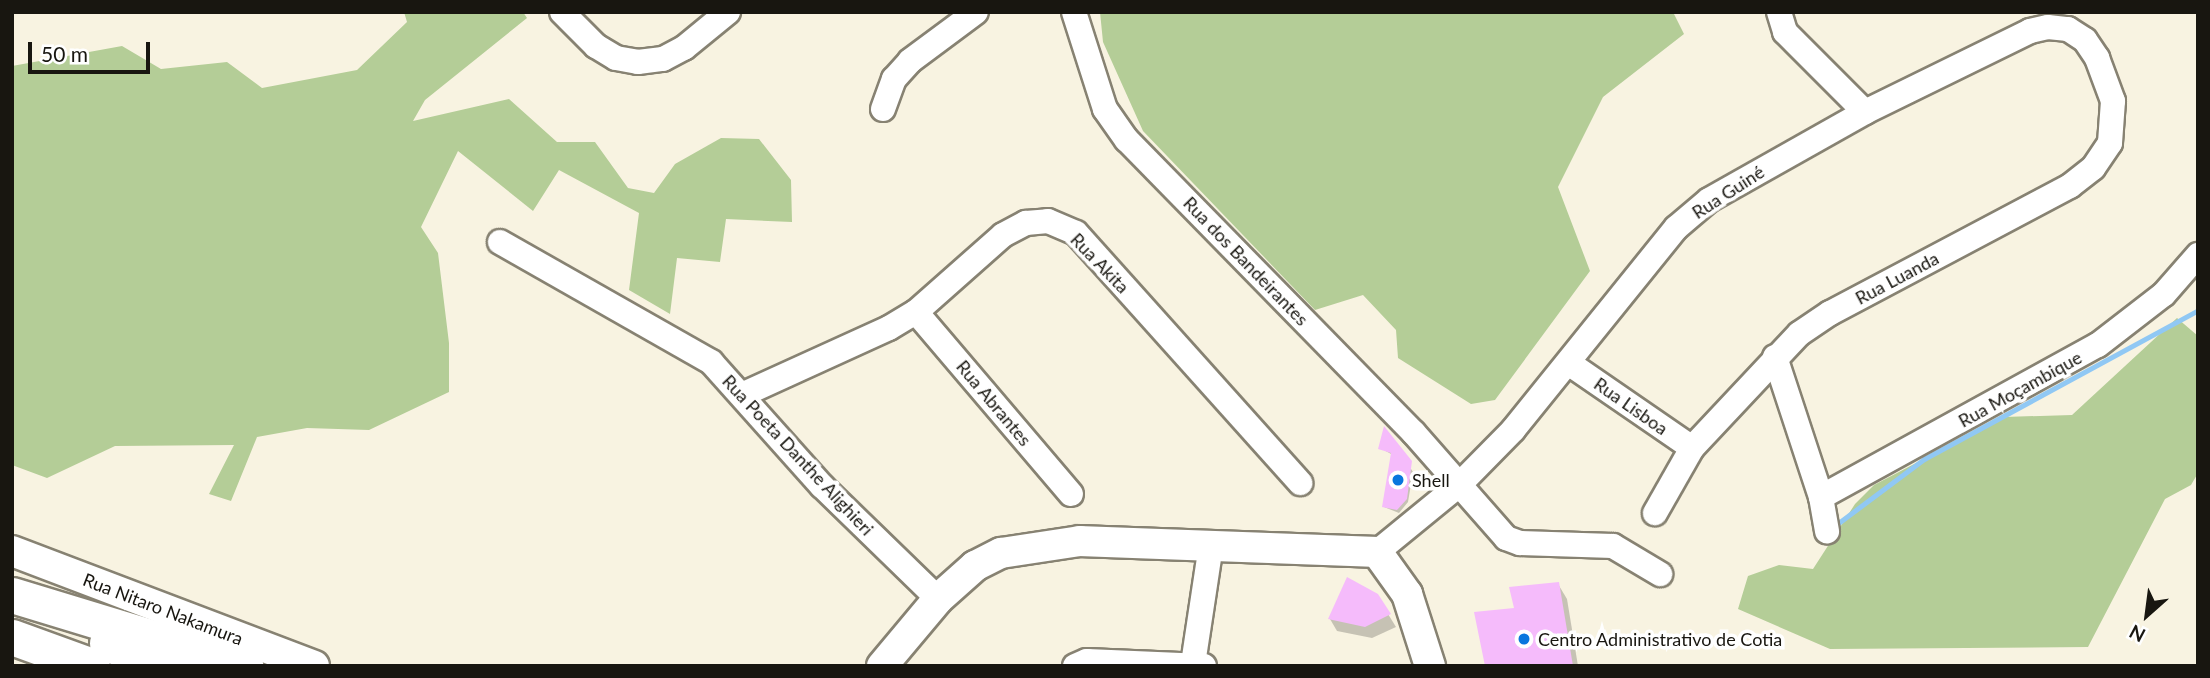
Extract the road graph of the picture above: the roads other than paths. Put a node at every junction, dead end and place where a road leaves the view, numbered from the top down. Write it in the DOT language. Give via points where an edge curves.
graph roads {
  1 [pos="562,12"];
  2 [pos="728,12"];
  3 [pos="976,12"];
  4 [pos="1074,12"];
  5 [pos="1779,12"];
  6 [pos="2097,58"];
  7 [pos="883,109"];
  8 [pos="1865,112"];
  9 [pos="500,242"];
  10 [pos="2198,255"];
  11 [pos="916,312"];
  12 [pos="1775,357"];
  13 [pos="1570,364"];
  14 [pos="744,394"];
  15 [pos="1692,448"];
  16 [pos="1300,483"];
  17 [pos="1460,484"];
  18 [pos="1071,494"];
  19 [pos="1821,497"];
  20 [pos="1655,513"];
  21 [pos="1827,531"];
  22 [pos="1211,545"];
  23 [pos="12,551"];
  24 [pos="1377,552"];
  25 [pos="1660,574"];
  26 [pos="12,595"];
  27 [pos="938,599"];
  28 [pos="12,605"];
  29 [pos="12,639"];
  30 [pos="1199,665"];
  31 [pos="57,666"];
  32 [pos="92,666"];
  33 [pos="163,666"];
  34 [pos="244,666"];
  35 [pos="314,666"];
  36 [pos="882,666"];
  37 [pos="1075,666"];
  38 [pos="1430,666"];
  1 -- 2 [label="street" via="596,46 616,58 638,62 663,60"];
  3 -- 7 [label="street" via="910,61 894,79"];
  4 -- 17 [label="street, Rua dos Bandeirantes" via="1105,108 1128,140"];
  5 -- 8 [label="street" via="1785,32"];
  6 -- 8 [label="street, Rua Guiné" via="2085,40 2068,29 2048,27"];
  6 -- 12 [label="street, Rua Luanda" via="2113,101 2115,124 2110,143 2093,168 2070,186 1830,313"];
  8 -- 13 [label="street, Rua Guiné" via="1709,200 1676,228"];
  9 -- 14 [label="street, Rua Poeta Danthe Alighieri" via="683,344"];
  10 -- 19 [label="street, Rua Moçambique" via="2164,294 2098,345"];
  11 -- 14 [label="street, Rua Akita"];
  11 -- 16 [label="street, Rua Akita" via="1003,235 1026,223 1048,221 1076,233"];
  11 -- 18 [label="street, Rua Abrantes"];
  12 -- 15 [label="street, Rua Luanda"];
  12 -- 19 [label="street"];
  13 -- 15 [label="street, Rua Lisboa"];
  13 -- 17 [label="street, Rua Guiné"];
  14 -- 27 [label="street, Rua Poeta Danthe Alighieri" via="822,486"];
  15 -- 20 [label="street, Rua Luanda"];
  17 -- 24 [label="street, Rua Guiné"];
  17 -- 25 [label="street, Rua dos Bandeirantes" via="1511,541 1613,546"];
  19 -- 21 [label="street"];
  22 -- 24 [label="main road"];
  22 -- 27 [label="main road" via="1040,544 1002,553 975,566"];
  22 -- 30 [label="street"];
  23 -- 35 [label="main road, Rua Nitaro Nakamura"];
  24 -- 38 [label="main road" via="1407,594"];
  26 -- 34 [label="highway"];
  27 -- 36 [label="main road"];
  28 -- 33 [label="highway"];
  29 -- 31 [label="highway"];
  29 -- 32 [label="highway"];
  30 -- 37 [label="street" via="1087,661"];
}
